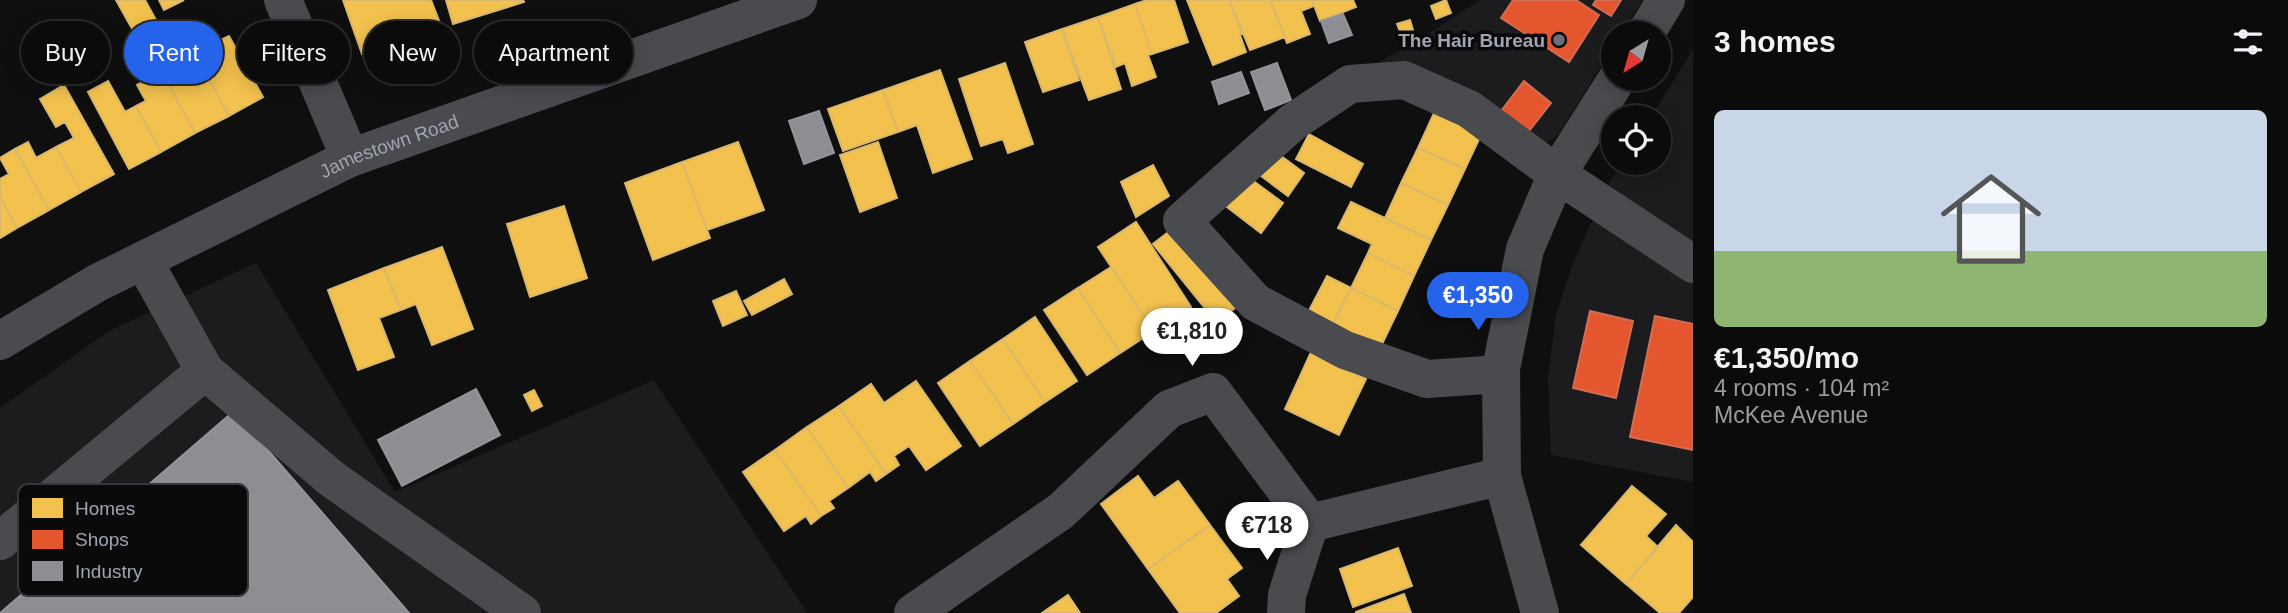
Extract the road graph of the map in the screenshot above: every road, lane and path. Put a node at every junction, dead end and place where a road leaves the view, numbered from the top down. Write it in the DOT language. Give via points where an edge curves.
graph roads {
  1 [pos="283,0"];
  2 [pos="798,0"];
  3 [pos="1666,0"];
  4 [pos="1653,21"];
  5 [pos="1609,91"];
  6 [pos="350,158"];
  7 [pos="1557,174"];
  8 [pos="143,260"];
  9 [pos="1693,264"];
  10 [pos="0,341"];
  11 [pos="205,371"];
  12 [pos="1501,374"];
  13 [pos="1502,476"];
  14 [pos="69,484"];
  15 [pos="1310,523"];
  16 [pos="18,526"];
  17 [pos="0,541"];
  18 [pos="522,613"];
  19 [pos="913,613"];
  20 [pos="1286,613"];
  21 [pos="1540,613"];
  1 -- 6 [label="street"];
  2 -- 6 [label="street, Jamestown Road"];
  3 -- 4 [label="street"];
  5 -- 7 [label="street"];
  6 -- 8 [label="street, Jamestown Road"];
  7 -- 9 [label="street"];
  7 -- 12 [label="street" via="1525,249"];
  7 -- 12 [label="street" via="1469,109 1404,80 1350,84 1293,122 1182,221 1255,302 1345,350 1427,379"];
  8 -- 10 [label="street, Jamestown Road"];
  8 -- 11 [label="street"];
  11 -- 14 [label="street"];
  11 -- 18 [label="street" via="332,479"];
  12 -- 13 [label="street"];
  13 -- 15 [label="street"];
  13 -- 21 [label="street"];
  15 -- 19 [label="street" via="1213,392 1169,410 1061,511"];
  15 -- 20 [label="street"];
  16 -- 17 [label="street"];
}
